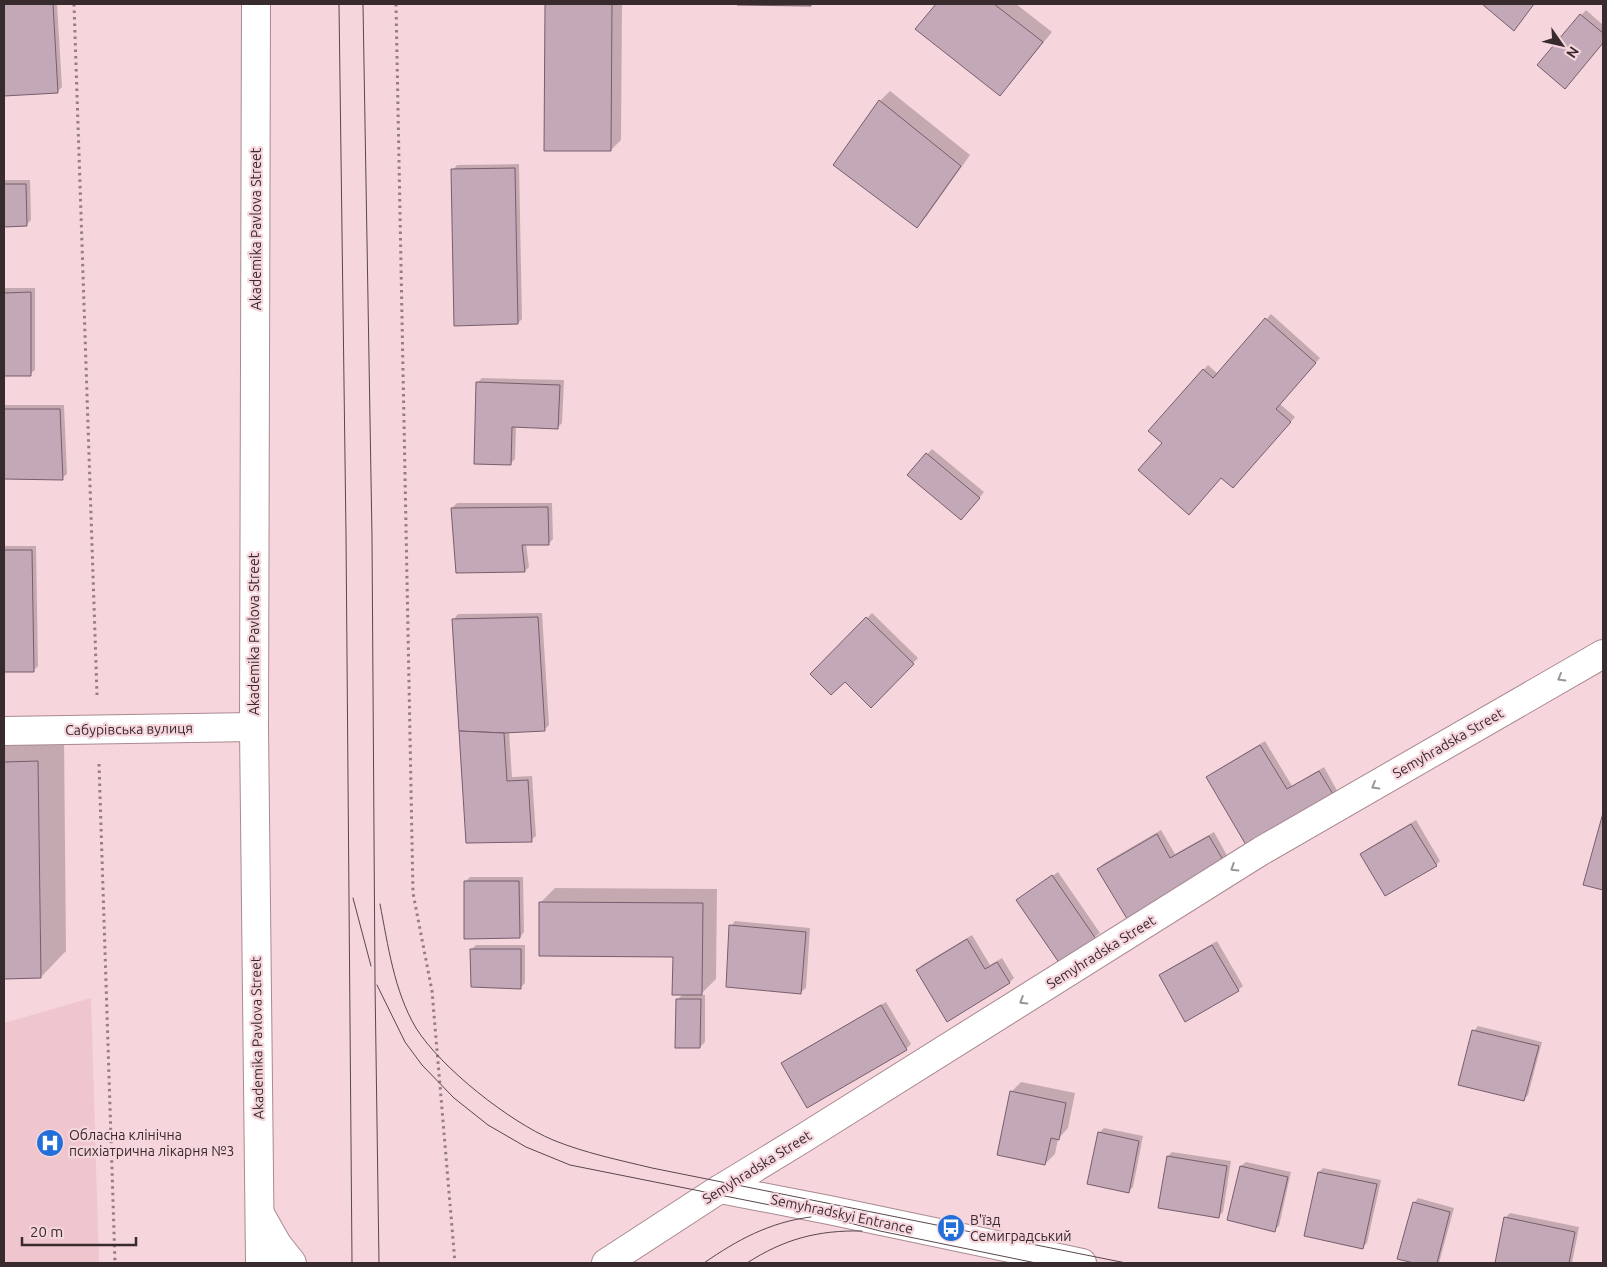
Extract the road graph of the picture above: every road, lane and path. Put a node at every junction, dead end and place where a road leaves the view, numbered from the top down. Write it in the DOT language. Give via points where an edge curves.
graph roads {
  1 [pos="74,4"];
  2 [pos="256,4"];
  3 [pos="396,4"];
  4 [pos="1603,654"];
  5 [pos="254,727"];
  6 [pos="98,729"];
  7 [pos="4,731"];
  8 [pos="720,1189"];
  9 [pos="258,1212"];
  10 [pos="116,1263"];
  11 [pos="260,1263"];
  12 [pos="292,1263"];
  13 [pos="455,1263"];
  14 [pos="606,1263"];
  15 [pos="1082,1263"];
  1 -- 6 [label="path"];
  2 -- 5 [label="main road, Akademika Pavlova Street"];
  3 -- 13 [label="path" via="412,893 432,991"];
  4 -- 8 [label="main road, Semyhradska Street, one-way" via="1261,851"];
  5 -- 6 [label="main road, Сабурівська вулиця"];
  5 -- 9 [label="main road, Akademika Pavlova Street"];
  6 -- 7 [label="main road, Сабурівська вулиця"];
  6 -- 10 [label="path"];
  8 -- 14 [label="main road, Semyhradska Street"];
  8 -- 15 [label="main road, Semyhradskyi Entrance"];
  9 -- 11 [label="main road, Akademika Pavlova Street"];
  9 -- 12 [label="main road"];
}
